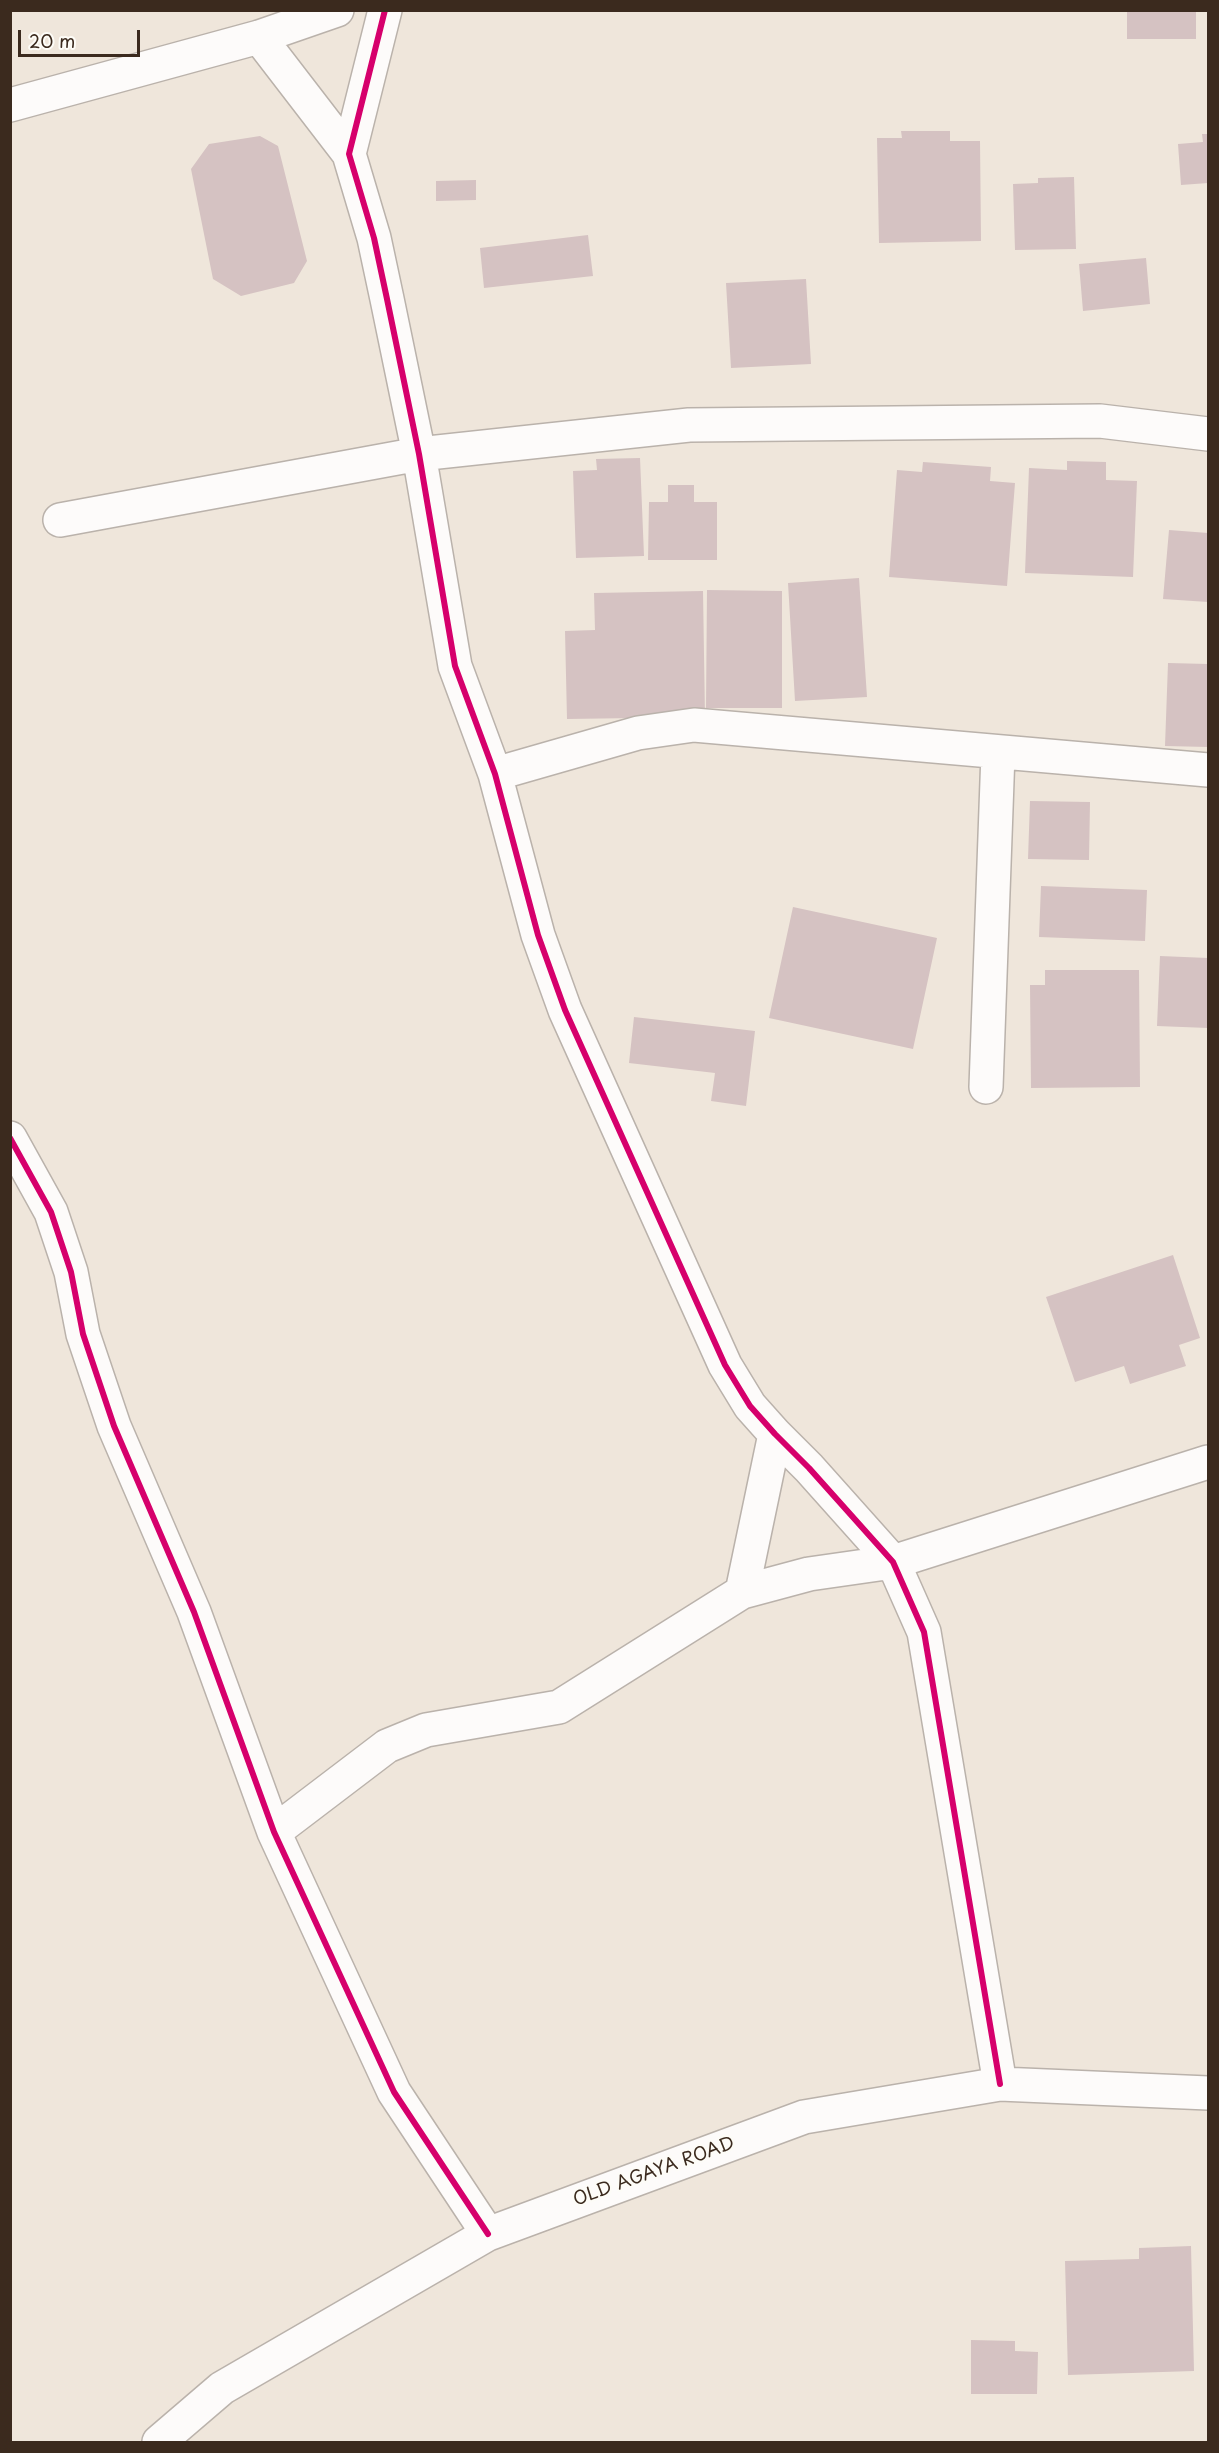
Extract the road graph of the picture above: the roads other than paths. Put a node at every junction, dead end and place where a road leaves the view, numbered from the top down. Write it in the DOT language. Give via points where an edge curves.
graph roads {
  1 [pos="338,10"];
  2 [pos="385,10"];
  3 [pos="259,37"];
  4 [pos="10,105"];
  5 [pos="349,154"];
  6 [pos="1209,434"];
  7 [pos="419,454"];
  8 [pos="60,520"];
  9 [pos="998,753"];
  10 [pos="1209,770"];
  11 [pos="495,774"];
  12 [pos="986,1087"];
  13 [pos="10,1138"];
  14 [pos="775,1434"];
  15 [pos="1209,1462"];
  16 [pos="893,1562"];
  17 [pos="742,1593"];
  18 [pos="274,1832"];
  19 [pos="1000,2084"];
  20 [pos="1209,2093"];
  21 [pos="488,2234"];
  22 [pos="159,2442"];
  1 -- 3 [label="street"];
  2 -- 5 [label="street"];
  3 -- 4 [label="street"];
  3 -- 5 [label="street"];
  5 -- 7 [label="street" via="374,238"];
  6 -- 7 [label="street" via="1100,421 689,424"];
  7 -- 8 [label="street"];
  7 -- 11 [label="street" via="455,666"];
  9 -- 10 [label="street"];
  9 -- 11 [label="street" via="694,725 638,733"];
  9 -- 12 [label="street"];
  11 -- 14 [label="street" via="538,935 565,1010 725,1365 750,1406"];
  13 -- 18 [label="street" via="51,1212 71,1272 83,1334 114,1426 194,1612"];
  14 -- 16 [label="street"];
  14 -- 17 [label="street"];
  15 -- 16 [label="street"];
  16 -- 17 [label="street" via="808,1574"];
  16 -- 19 [label="street" via="924,1632 928,1651"];
  17 -- 18 [label="street" via="559,1707 426,1730 387,1746"];
  18 -- 21 [label="street" via="394,2092"];
  19 -- 20 [label="street, OLD AGAYA ROAD"];
  19 -- 21 [label="street, OLD AGAYA ROAD" via="804,2117"];
  21 -- 22 [label="street, OLD AGAYA ROAD" via="222,2388"];
}
